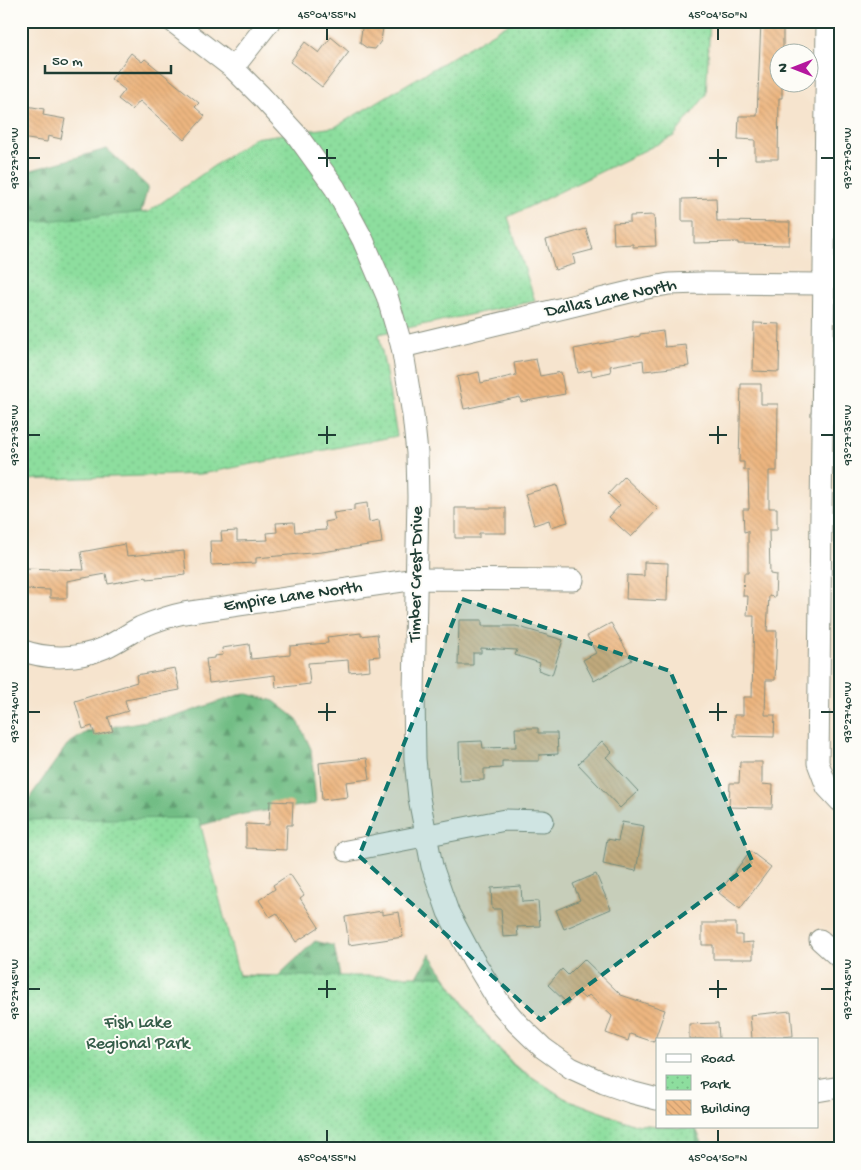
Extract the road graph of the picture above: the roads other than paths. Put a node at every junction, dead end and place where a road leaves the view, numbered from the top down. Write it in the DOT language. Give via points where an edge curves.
graph roads {
  1 [pos="172,21"];
  2 [pos="270,21"];
  3 [pos="827,21"];
  4 [pos="233,68"];
  5 [pos="832,188"];
  6 [pos="823,284"];
  7 [pos="402,347"];
  8 [pos="831,414"];
  9 [pos="416,579"];
  10 [pos="573,580"];
  11 [pos="21,650"];
  12 [pos="840,801"];
  13 [pos="543,821"];
  14 [pos="426,835"];
  15 [pos="347,851"];
  16 [pos="820,940"];
  17 [pos="840,958"];
  18 [pos="840,1087"];
  19 [pos="818,1091"];
  20 [pos="656,1099"];
  1 -- 4 [label="street, Timber Crest Drive"];
  2 -- 4 [label="street"];
  3 -- 5 [label="street"];
  4 -- 7 [label="street, Timber Crest Drive" via="296,134 335,188 363,240 387,296"];
  5 -- 6 [label="street"];
  6 -- 7 [label="street, Dallas Lane North" via="669,284"];
  6 -- 8 [label="street"];
  7 -- 9 [label="street, Timber Crest Drive" via="417,453"];
  8 -- 12 [label="street" via="818,762 827,787"];
  9 -- 10 [label="street, Empire Lane North"];
  9 -- 11 [label="street, Empire Lane North" via="166,617 103,648 76,656 59,657"];
  9 -- 14 [label="street, Timber Crest Drive" via="415,758"];
  13 -- 14 [label="street" via="504,820"];
  14 -- 15 [label="street"];
  14 -- 20 [label="street, Timber Crest Drive" via="432,866 448,912 499,1002 517,1024 572,1068 604,1083"];
  16 -- 17 [label="street"];
  18 -- 19 [label="street"];
}
